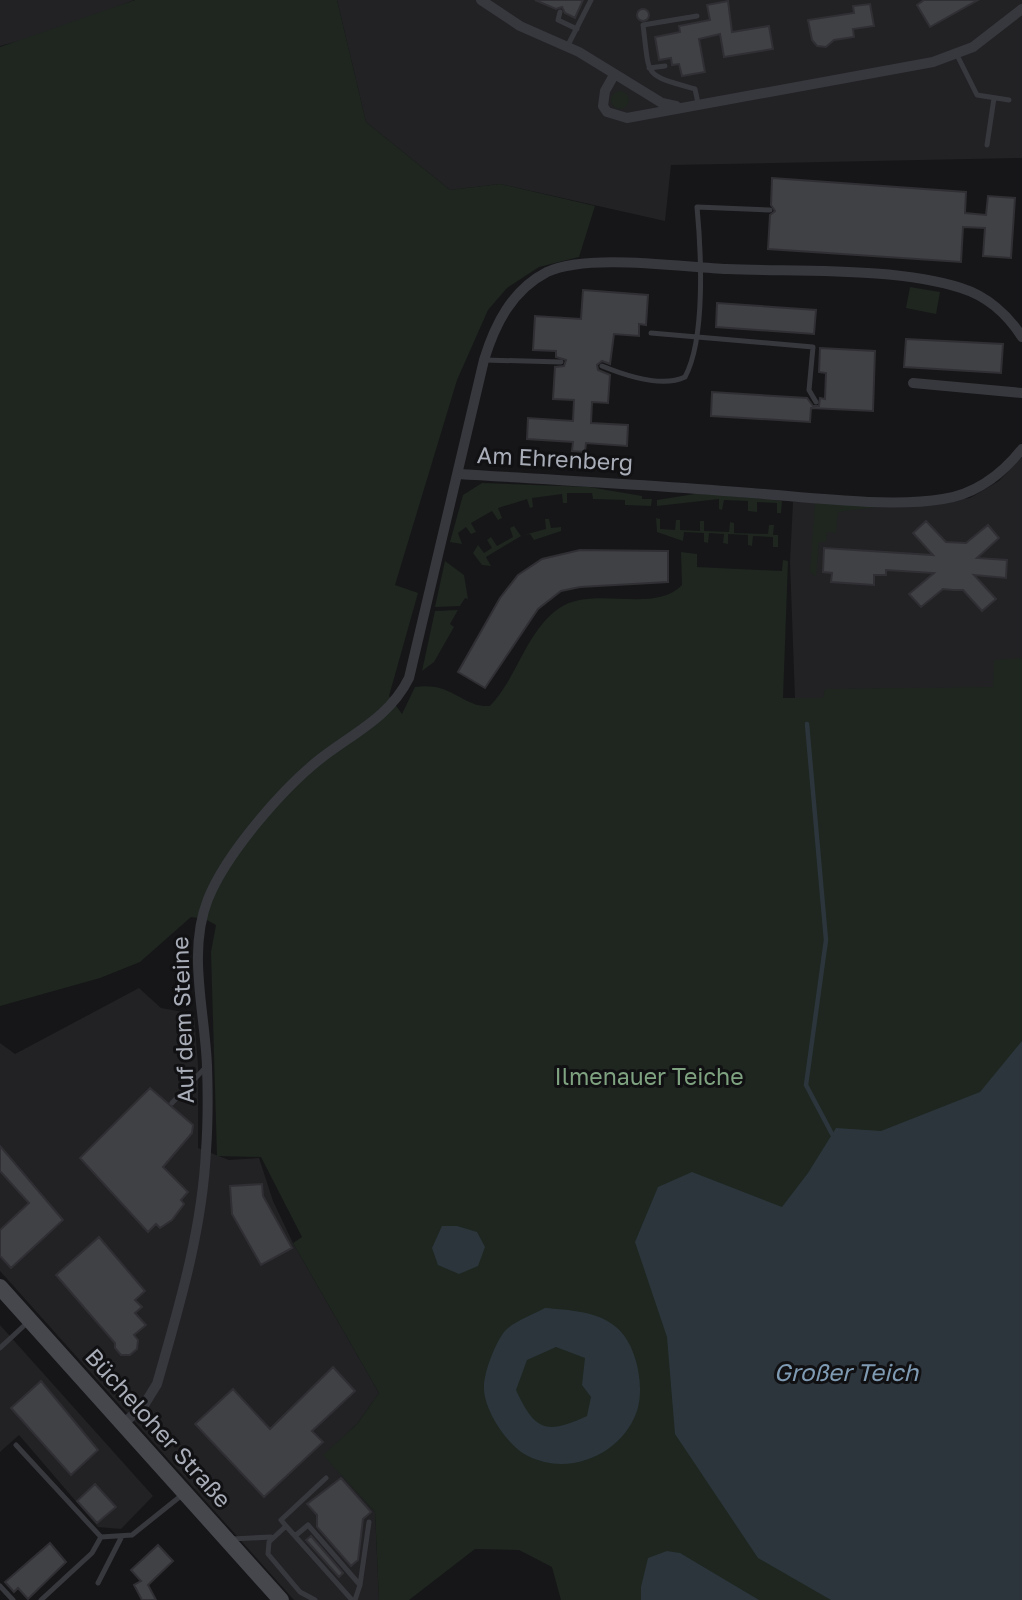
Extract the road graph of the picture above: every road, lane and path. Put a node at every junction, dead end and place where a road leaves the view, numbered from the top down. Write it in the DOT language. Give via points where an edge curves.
graph roads {
  1 [pos="481,0"];
  2 [pos="591,0"];
  3 [pos="1022,9"];
  4 [pos="561,12"];
  5 [pos="697,16"];
  6 [pos="577,29"];
  7 [pos="568,47"];
  8 [pos="957,55"];
  9 [pos="665,66"];
  10 [pos="649,68"];
  11 [pos="614,75"];
  12 [pos="994,98"];
  13 [pos="1009,100"];
  14 [pos="698,103"];
  15 [pos="679,106"];
  16 [pos="987,145"];
  17 [pos="770,210"];
  18 [pos="702,268"];
  19 [pos="651,333"];
  20 [pos="695,336"];
  21 [pos="1022,337"];
  22 [pos="484,360"];
  23 [pos="561,362"];
  24 [pos="602,366"];
  25 [pos="913,383"];
  26 [pos="1022,393"];
  27 [pos="816,402"];
  28 [pos="1022,449"];
  29 [pos="458,474"];
  30 [pos="207,1066"];
  31 [pos="172,1102"];
  32 [pos="0,1286"];
  33 [pos="30,1320"];
  34 [pos="0,1348"];
  35 [pos="123,1424"];
  36 [pos="16,1445"];
  37 [pos="326,1478"];
  38 [pos="185,1493"];
  39 [pos="369,1522"];
  40 [pos="286,1526"];
  41 [pos="274,1536"];
  42 [pos="295,1536"];
  43 [pos="101,1537"];
  44 [pos="121,1538"];
  45 [pos="226,1539"];
  46 [pos="98,1583"];
  47 [pos="360,1585"];
  48 [pos="0,1586"];
  49 [pos="13,1600"];
  50 [pos="41,1600"];
  51 [pos="281,1600"];
  52 [pos="315,1600"];
  53 [pos="354,1600"];
  1 -- 7 [label="street" via="520,26"];
  2 -- 6 [label="lane"];
  3 -- 8 [label="street"];
  4 -- 6 [label="lane" via="558,20"];
  5 -- 10 [label="lane" via="643,25"];
  6 -- 7 [label="lane"];
  7 -- 11 [label="street"];
  8 -- 12 [label="lane" via="977,95"];
  8 -- 14 [label="street" via="915,67"];
  9 -- 10 [label="lane"];
  10 -- 14 [label="lane" via="655,78 695,89"];
  11 -- 15 [label="street" via="662,103"];
  11 -- 15 [label="street" via="603,100 607,112 627,118"];
  12 -- 13 [label="lane"];
  12 -- 16 [label="lane"];
  14 -- 15 [label="street"];
  17 -- 18 [label="lane" via="697,207"];
  18 -- 20 [label="lane"];
  18 -- 21 [label="street, Am Ehrenberg" via="926,279 984,298"];
  18 -- 22 [label="street, Am Ehrenberg" via="597,264 569,265 548,272 511,301 496,325"];
  19 -- 20 [label="lane"];
  20 -- 24 [label="lane" via="688,372 677,381 625,376"];
  20 -- 27 [label="lane" via="813,347 809,390"];
  22 -- 23 [label="lane"];
  22 -- 29 [label="street, Am Ehrenberg"];
  25 -- 26 [label="street"];
  28 -- 29 [label="street, Am Ehrenberg" via="981,486 961,495 925,501"];
  29 -- 30 [label="street, Auf dem Steine" via="403,690 370,725 321,758 284,793 245,841 209,897 201,921 198,968"];
  30 -- 31 [label="lane"];
  30 -- 35 [label="street, Auf dem Steine" via="206,1150 194,1248 157,1384 144,1405"];
  32 -- 33 [label="main road, Bücheloher Straße"];
  33 -- 34 [label="lane"];
  33 -- 35 [label="main road, Bücheloher Straße"];
  35 -- 38 [label="main road, Bücheloher Straße"];
  36 -- 43 [label="lane"];
  37 -- 40 [label="lane" via="281,1520"];
  38 -- 44 [label="lane" via="132,1535"];
  38 -- 45 [label="main road, Bücheloher Straße"];
  39 -- 47 [label="lane"];
  40 -- 41 [label="lane"];
  40 -- 42 [label="lane"];
  41 -- 45 [label="lane"];
  41 -- 52 [label="lane" via="267,1548 272,1562 300,1592"];
  42 -- 47 [label="lane" via="308,1525"];
  42 -- 53 [label="lane"];
  43 -- 44 [label="lane"];
  43 -- 50 [label="lane" via="92,1553"];
  44 -- 46 [label="lane"];
  45 -- 51 [label="main road, Bücheloher Straße"];
  47 -- 53 [label="lane"];
  48 -- 49 [label="lane"];
}
